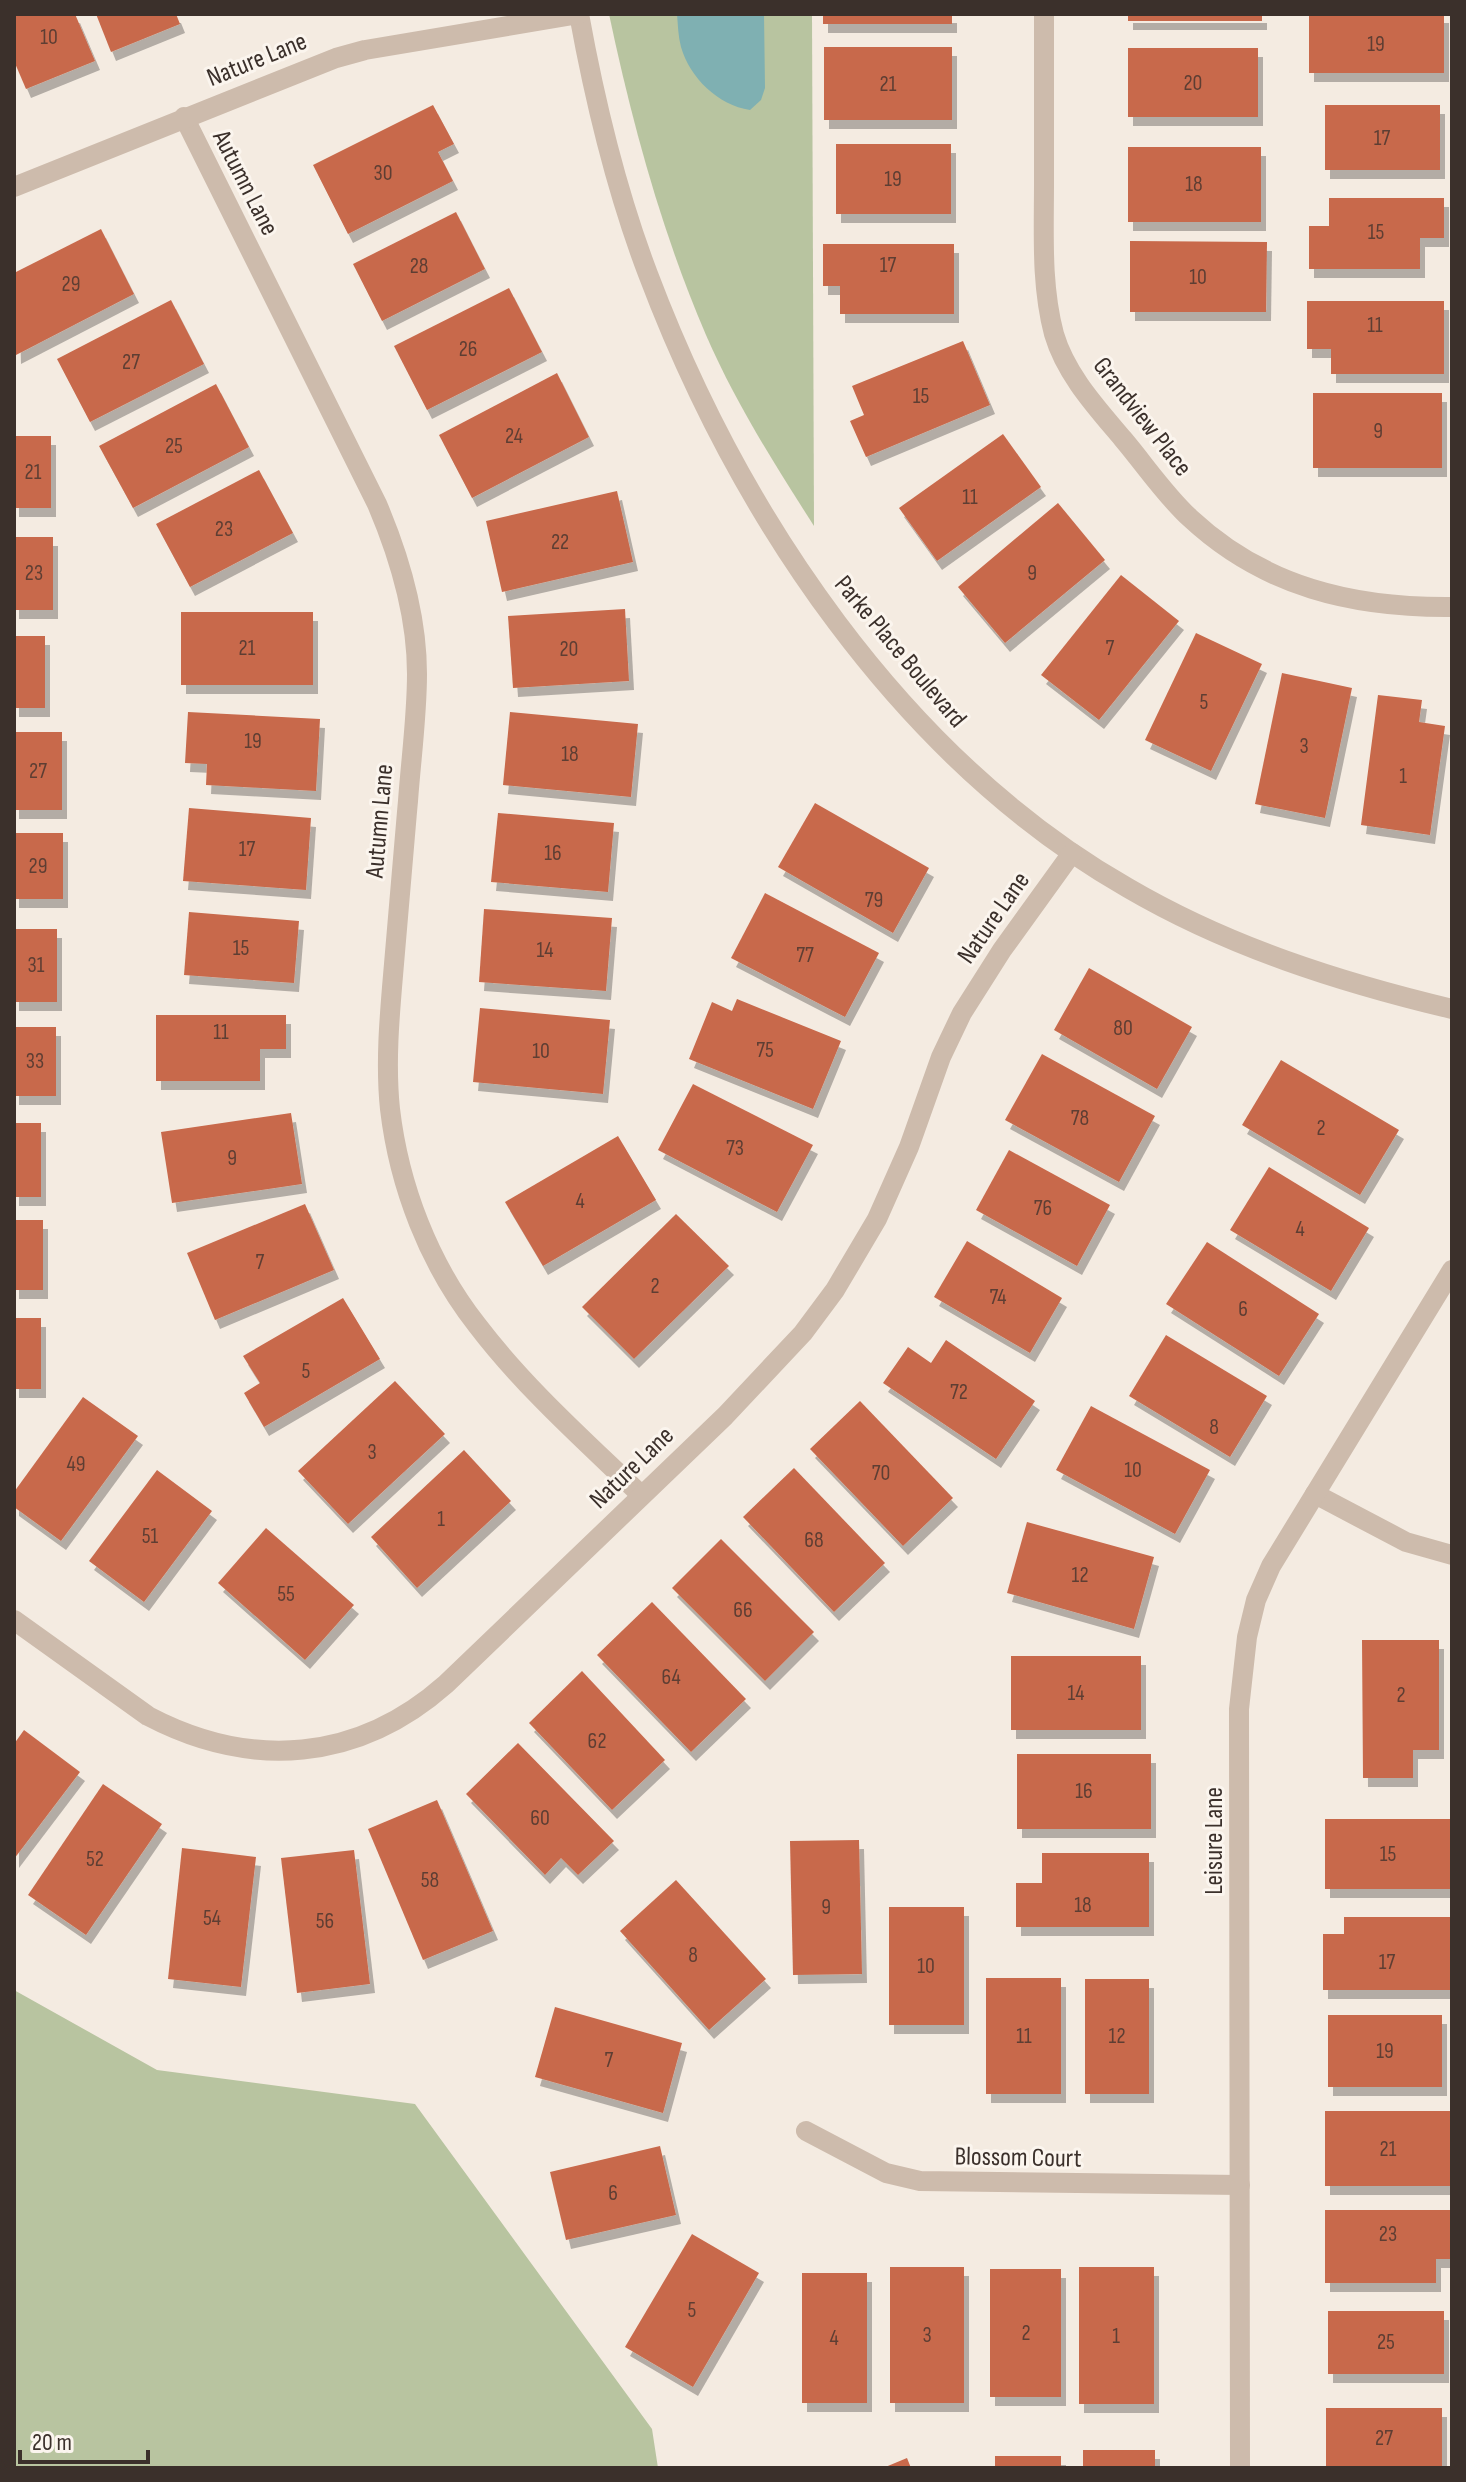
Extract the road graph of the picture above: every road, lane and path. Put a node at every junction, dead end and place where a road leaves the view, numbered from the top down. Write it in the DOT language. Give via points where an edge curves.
graph roads {
  1 [pos="579,14"];
  2 [pos="1044,14"];
  3 [pos="184,117"];
  4 [pos="14,187"];
  5 [pos="1452,607"];
  6 [pos="1072,853"];
  7 [pos="1452,1009"];
  8 [pos="1452,1270"];
  9 [pos="1315,1494"];
  10 [pos="641,1495"];
  11 [pos="1452,1555"];
  12 [pos="14,1620"];
  13 [pos="806,2131"];
  14 [pos="1240,2185"];
  15 [pos="1240,2468"];
  1 -- 3 [label="street, Nature Lane" via="350,54"];
  1 -- 6 [label="street, Parke Place Boulevard" via="606,144 647,271 698,392 763,509 843,632 911,713 984,784"];
  2 -- 5 [label="street, Grandview Place" via="1046,292 1055,336 1088,397 1190,518 1259,567 1357,602"];
  3 -- 4 [label="street, Nature Lane"];
  3 -- 10 [label="street, Autumn Lane" via="373,496 408,598 416,707 388,1079 393,1128 411,1203 444,1275 475,1323 535,1392"];
  6 -- 7 [label="street, Parke Place Boulevard" via="1127,888 1235,941 1329,976"];
  6 -- 10 [label="street, Nature Lane" via="962,1013 888,1196 835,1290 786,1353"];
  8 -- 9 [label="street, Leisure Lane"];
  9 -- 11 [label="street" via="1406,1542"];
  9 -- 14 [label="street, Leisure Lane" via="1262,1585 1242,1671"];
  10 -- 12 [label="street, Nature Lane" via="432,1696 367,1735 325,1747 254,1750 168,1727"];
  13 -- 14 [label="street, Blossom Court" via="886,2173 920,2181"];
  14 -- 15 [label="street, Leisure Lane"];
}
